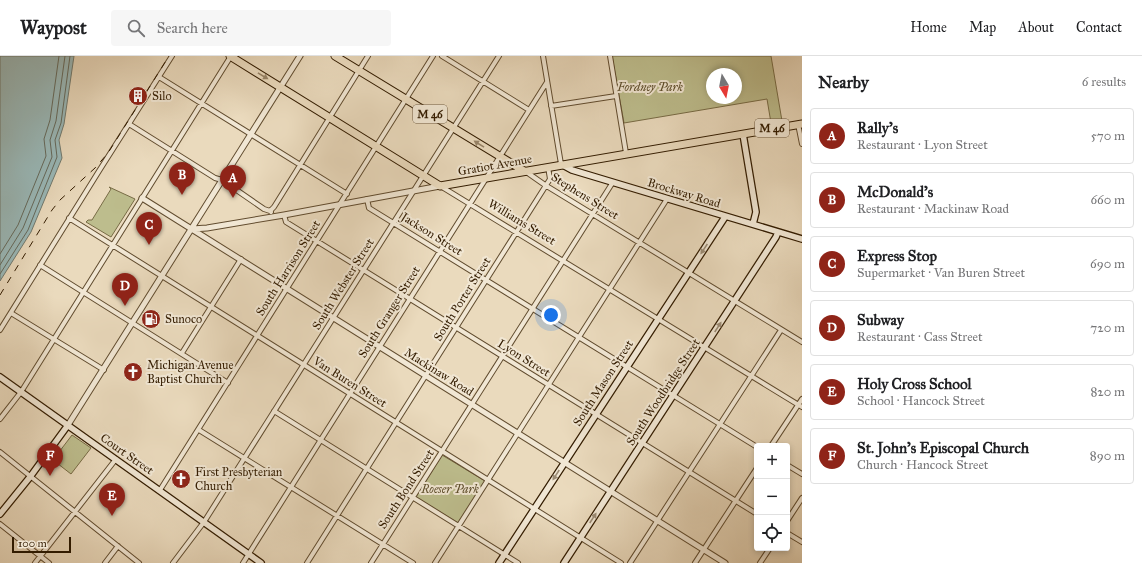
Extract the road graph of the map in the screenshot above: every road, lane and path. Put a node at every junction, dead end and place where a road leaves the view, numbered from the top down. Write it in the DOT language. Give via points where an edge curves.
graph roads {
  1 [pos="172,56"];
  2 [pos="230,56"];
  3 [pos="300,56"];
  4 [pos="335,56"];
  5 [pos="368,56"];
  6 [pos="433,56"];
  7 [pos="442,56"];
  8 [pos="498,56"];
  9 [pos="543,56"];
  10 [pos="610,56"];
  11 [pos="359,71"];
  12 [pos="158,77"];
  13 [pos="482,81"];
  14 [pos="547,82"];
  15 [pos="281,87"];
  16 [pos="616,96"];
  17 [pos="406,99"];
  18 [pos="201,103"];
  19 [pos="552,106"];
  20 [pos="530,110"];
  21 [pos="330,117"];
  22 [pos="129,124"];
  23 [pos="800,124"];
  24 [pos="452,128"];
  25 [pos="250,134"];
  26 [pos="743,134"];
  27 [pos="802,144"];
  28 [pos="376,146"];
  29 [pos="171,151"];
  30 [pos="626,153"];
  31 [pos="499,157"];
  32 [pos="561,164"];
  33 [pos="300,165"];
  34 [pos="548,167"];
  35 [pos="525,171"];
  36 [pos="423,175"];
  37 [pos="486,178"];
  38 [pos="222,180"];
  39 [pos="613,182"];
  40 [pos="546,185"];
  41 [pos="440,186"];
  42 [pos="413,191"];
  43 [pos="347,194"];
  44 [pos="142,198"];
  45 [pos="367,199"];
  46 [pos="667,199"];
  47 [pos="470,203"];
  48 [pos="340,204"];
  49 [pos="270,210"];
  50 [pos="593,214"];
  51 [pos="284,215"];
  52 [pos="271,217"];
  53 [pos="725,217"];
  54 [pos="69,218"];
  55 [pos="393,222"];
  56 [pos="753,224"];
  57 [pos="192,229"];
  58 [pos="517,232"];
  59 [pos="778,232"];
  60 [pos="802,239"];
  61 [pos="317,241"];
  62 [pos="640,243"];
  63 [pos="113,246"];
  64 [pos="440,251"];
  65 [pos="241,259"];
  66 [pos="564,260"];
  67 [pos="40,265"];
  68 [pos="363,270"];
  69 [pos="688,272"];
  70 [pos="162,276"];
  71 [pos="486,280"];
  72 [pos="287,288"];
  73 [pos="610,289"];
  74 [pos="83,293"];
  75 [pos="409,299"];
  76 [pos="735,301"];
  77 [pos="211,307"];
  78 [pos="533,309"];
  79 [pos="11,313"];
  80 [pos="334,317"];
  81 [pos="658,319"];
  82 [pos="133,324"];
  83 [pos="456,327"];
  84 [pos="0,330"];
  85 [pos="781,330"];
  86 [pos="258,336"];
  87 [pos="580,338"];
  88 [pos="54,339"];
  89 [pos="802,342"];
  90 [pos="380,346"];
  91 [pos="705,347"];
  92 [pos="182,353"];
  93 [pos="503,356"];
  94 [pos="304,365"];
  95 [pos="627,366"];
  96 [pos="104,370"];
  97 [pos="426,375"];
  98 [pos="751,375"];
  99 [pos="0,377"];
  100 [pos="228,383"];
  101 [pos="549,385"];
  102 [pos="21,392"];
  103 [pos="350,393"];
  104 [pos="673,395"];
  105 [pos="802,399"];
  106 [pos="472,404"];
  107 [pos="800,406"];
  108 [pos="274,411"];
  109 [pos="596,414"];
  110 [pos="0,419"];
  111 [pos="396,422"];
  112 [pos="720,424"];
  113 [pos="68,426"];
  114 [pos="199,430"];
  115 [pos="518,433"];
  116 [pos="320,440"];
  117 [pos="642,443"];
  118 [pos="773,443"];
  119 [pos="754,444"];
  120 [pos="442,451"];
  121 [pos="0,452"];
  122 [pos="244,458"];
  123 [pos="116,459"];
  124 [pos="564,462"];
  125 [pos="790,467"];
  126 [pos="367,469"];
  127 [pos="688,472"];
  128 [pos="754,472"];
  129 [pos="802,474"];
  130 [pos="30,477"];
  131 [pos="488,480"];
  132 [pos="290,487"];
  133 [pos="160,490"];
  134 [pos="611,491"];
  135 [pos="413,498"];
  136 [pos="802,498"];
  137 [pos="735,501"];
  138 [pos="534,508"];
  139 [pos="75,512"];
  140 [pos="754,512"];
  141 [pos="0,514"];
  142 [pos="337,516"];
  143 [pos="790,516"];
  144 [pos="657,520"];
  145 [pos="204,522"];
  146 [pos="0,524"];
  147 [pos="458,526"];
  148 [pos="790,535"];
  149 [pos="581,538"];
  150 [pos="802,542"];
  151 [pos="383,544"];
  152 [pos="118,546"];
  153 [pos="704,550"];
  154 [pos="768,551"];
  155 [pos="248,554"];
  156 [pos="504,554"];
  157 [pos="41,556"];
  158 [pos="35,563"];
  159 [pos="49,563"];
  160 [pos="104,563"];
  161 [pos="139,563"];
  162 [pos="173,563"];
  163 [pos="243,563"];
  164 [pos="261,563"];
  165 [pos="307,563"];
  166 [pos="370,563"];
  167 [pos="413,563"];
  168 [pos="435,563"];
  169 [pos="499,563"];
  170 [pos="518,563"];
  171 [pos="564,563"];
  172 [pos="621,563"];
  173 [pos="630,563"];
  174 [pos="695,563"];
  175 [pos="725,563"];
  176 [pos="760,563"];
  1 -- 12 [label="street"];
  2 -- 15 [label="highway, Williams Street, one-way"];
  2 -- 18 [label="street"];
  3 -- 15 [label="street"];
  4 -- 11 [label="highway, Stephens Street / M 46"];
  5 -- 11 [label="street"];
  6 -- 17 [label="street, South Harrison Street"];
  7 -- 13 [label="street"];
  8 -- 13 [label="street, South Webster Street"];
  9 -- 14 [label="street"];
  10 -- 16 [label="street"];
  11 -- 17 [label="highway, Stephens Street / M 46"];
  11 -- 21 [label="street"];
  12 -- 18 [label="street"];
  12 -- 22 [label="street"];
  13 -- 20 [label="street"];
  13 -- 24 [label="street, South Webster Street"];
  14 -- 19 [label="street"];
  14 -- 20 [label="street, South Granger Street"];
  15 -- 21 [label="highway, Williams Street"];
  15 -- 25 [label="street"];
  16 -- 19 [label="street"];
  16 -- 30 [label="street"];
  17 -- 24 [label="highway, Stephens Street / M 46"];
  17 -- 28 [label="street, South Harrison Street"];
  18 -- 25 [label="street"];
  18 -- 29 [label="street"];
  19 -- 32 [label="street"];
  20 -- 31 [label="street, South Granger Street"];
  21 -- 28 [label="highway, Williams Street"];
  21 -- 33 [label="street"];
  22 -- 29 [label="street"];
  22 -- 54 [label="street"];
  23 -- 26 [label="highway, Gratiot Avenue / M 46"];
  23 -- 27 [label="street"];
  31 -- 24 [label="highway, Stephens Street / M 46, one-way"];
  24 -- 36 [label="street, South Webster Street"];
  25 -- 33 [label="street"];
  25 -- 38 [label="street"];
  26 -- 30 [label="highway, Gratiot Avenue / M 46"];
  26 -- 56 [label="main road" via="756,212"];
  28 -- 36 [label="highway, Williams Street"];
  28 -- 43 [label="street, South Harrison Street"];
  29 -- 38 [label="street"];
  29 -- 44 [label="street"];
  30 -- 32 [label="highway, Gratiot Avenue / M 46"];
  31 -- 35 [label="highway, Stephens Street / M 46"];
  31 -- 37 [label="street, South Granger Street"];
  32 -- 34 [label="highway, Gratiot Avenue / M 46"];
  32 -- 39 [label="main road, Brockway Road" via="572,170"];
  33 -- 43 [label="street"];
  33 -- 49 [label="street"];
  34 -- 35 [label="highway, Gratiot Avenue / M 46"];
  34 -- 40 [label="street, South Porter Street" via="550,179"];
  35 -- 37 [label="highway, Gratiot Avenue"];
  35 -- 40 [label="street, Stephens Street"];
  36 -- 41 [label="highway, Williams Street"];
  36 -- 42 [label="street, South Webster Street"];
  37 -- 41 [label="highway, Gratiot Avenue"];
  37 -- 47 [label="street, South Granger Street"];
  38 -- 49 [label="street" via="264,209"];
  38 -- 57 [label="street"];
  39 -- 46 [label="main road, Brockway Road"];
  39 -- 50 [label="street, South Bond Street"];
  40 -- 50 [label="street, Stephens Street"];
  40 -- 58 [label="street, South Porter Street"];
  41 -- 42 [label="street, Gratiot Avenue"];
  41 -- 47 [label="street, Williams Street"];
  42 -- 45 [label="street, Gratiot Avenue"];
  42 -- 55 [label="street, South Webster Street"];
  43 -- 48 [label="street, South Harrison Street"];
  44 -- 57 [label="street, Mackinaw Road"];
  44 -- 63 [label="street"];
  45 -- 48 [label="street, Gratiot Avenue"];
  45 -- 55 [label="street, Jackson Street" via="369,208"];
  46 -- 53 [label="main road, Brockway Road"];
  46 -- 62 [label="street"];
  47 -- 58 [label="street, Williams Street"];
  47 -- 64 [label="street, South Granger Street"];
  48 -- 51 [label="street, Gratiot Avenue"];
  48 -- 61 [label="street, South Harrison Street"];
  49 -- 52 [label="street"];
  50 -- 62 [label="street, Stephens Street"];
  50 -- 66 [label="street, South Bond Street"];
  51 -- 52 [label="street, Gratiot Avenue"];
  51 -- 61 [label="street, Lyon Street" via="286,222"];
  52 -- 57 [label="street, Gratiot Avenue"];
  53 -- 56 [label="main road, Brockway Road"];
  53 -- 69 [label="main road, South Mason Street, one-way"];
  54 -- 63 [label="street, Van Buren Street"];
  54 -- 67 [label="street"];
  55 -- 64 [label="street, Jackson Street"];
  55 -- 68 [label="street, South Webster Street"];
  56 -- 59 [label="main road, Brockway Road"];
  57 -- 65 [label="street, Mackinaw Road"];
  57 -- 70 [label="street"];
  58 -- 66 [label="street, Williams Street"];
  58 -- 71 [label="street, South Porter Street"];
  59 -- 60 [label="main road, Brockway Road"];
  59 -- 76 [label="main road, South Woodbridge Street"];
  61 -- 68 [label="street, Lyon Street"];
  61 -- 72 [label="street, South Harrison Street"];
  62 -- 69 [label="street, Stephens Street"];
  62 -- 73 [label="street"];
  63 -- 70 [label="street, Van Buren Street"];
  63 -- 74 [label="street"];
  64 -- 71 [label="street, Jackson Street"];
  64 -- 75 [label="street, South Granger Street"];
  65 -- 72 [label="street, Mackinaw Road"];
  65 -- 77 [label="street"];
  66 -- 73 [label="street, Williams Street"];
  66 -- 78 [label="street, South Bond Street"];
  67 -- 74 [label="street"];
  67 -- 79 [label="street"];
  68 -- 75 [label="street, Lyon Street"];
  68 -- 80 [label="street, South Webster Street"];
  69 -- 76 [label="street, Stephens Street"];
  69 -- 81 [label="main road, South Mason Street"];
  70 -- 77 [label="street, Van Buren Street"];
  70 -- 82 [label="street"];
  71 -- 78 [label="street, Jackson Street"];
  71 -- 83 [label="street, South Porter Street"];
  72 -- 80 [label="street, Mackinaw Road"];
  72 -- 86 [label="street, South Harrison Street"];
  73 -- 81 [label="street, Williams Street"];
  73 -- 87 [label="street"];
  74 -- 82 [label="street"];
  74 -- 88 [label="street"];
  75 -- 83 [label="street, Lyon Street"];
  75 -- 90 [label="street, South Granger Street"];
  76 -- 85 [label="street, Stephens Street"];
  91 -- 76 [label="main road, South Woodbridge Street, one-way"];
  77 -- 86 [label="street, Van Buren Street"];
  77 -- 92 [label="street"];
  78 -- 87 [label="street, Jackson Street"];
  78 -- 93 [label="street, South Bond Street"];
  79 -- 84 [label="street"];
  79 -- 88 [label="street"];
  80 -- 90 [label="street, Mackinaw Road"];
  80 -- 94 [label="street, South Webster Street"];
  81 -- 91 [label="street, Williams Street"];
  81 -- 95 [label="main road, South Mason Street"];
  82 -- 92 [label="street"];
  82 -- 96 [label="street"];
  83 -- 93 [label="street, Lyon Street"];
  83 -- 97 [label="street, South Porter Street"];
  85 -- 89 [label="street, Stephens Street"];
  85 -- 98 [label="street"];
  86 -- 94 [label="street, Van Buren Street"];
  86 -- 100 [label="street, South Harrison Street"];
  87 -- 95 [label="street, Jackson Street"];
  87 -- 101 [label="street"];
  88 -- 96 [label="street"];
  88 -- 102 [label="street"];
  90 -- 97 [label="street, Mackinaw Road"];
  90 -- 103 [label="street, South Granger Street"];
  91 -- 98 [label="street, Williams Street"];
  91 -- 104 [label="main road, South Woodbridge Street"];
  92 -- 100 [label="street"];
  93 -- 101 [label="street, Lyon Street"];
  93 -- 106 [label="street, South Bond Street"];
  94 -- 103 [label="street, Van Buren Street"];
  94 -- 108 [label="street, South Webster Street"];
  95 -- 104 [label="street, Jackson Street"];
  95 -- 109 [label="main road, South Mason Street"];
  96 -- 113 [label="street"];
  97 -- 106 [label="street, Mackinaw Road"];
  97 -- 111 [label="street, South Porter Street"];
  98 -- 107 [label="street, Williams Street"];
  98 -- 112 [label="street"];
  99 -- 102 [label="main road, Court Street"];
  100 -- 114 [label="street, South Harrison Street"];
  101 -- 109 [label="street, Lyon Street"];
  101 -- 115 [label="street"];
  102 -- 110 [label="street"];
  102 -- 113 [label="main road, Court Street"];
  103 -- 111 [label="street, Van Buren Street"];
  103 -- 116 [label="street, South Granger Street"];
  104 -- 112 [label="street, Jackson Street"];
  104 -- 117 [label="main road, South Woodbridge Street"];
  105 -- 107 [label="street"];
  106 -- 115 [label="street, Mackinaw Road"];
  106 -- 120 [label="street, South Bond Street"];
  107 -- 118 [label="street"];
  108 -- 116 [label="street"];
  108 -- 122 [label="street, South Webster Street"];
  109 -- 117 [label="street, Lyon Street"];
  109 -- 124 [label="main road, South Mason Street"];
  111 -- 120 [label="street, Van Buren Street"];
  111 -- 126 [label="street, South Porter Street"];
  112 -- 119 [label="street, Jackson Street"];
  112 -- 127 [label="street"];
  113 -- 123 [label="main road, Court Street"];
  113 -- 130 [label="main road"];
  114 -- 122 [label="street"];
  114 -- 133 [label="street, South Harrison Street"];
  115 -- 124 [label="street, Mackinaw Road"];
  115 -- 131 [label="street"];
  116 -- 126 [label="street"];
  116 -- 132 [label="street, South Granger Street"];
  117 -- 127 [label="street, Lyon Street"];
  117 -- 134 [label="main road, South Woodbridge Street"];
  120 -- 131 [label="street, Van Buren Street"];
  120 -- 135 [label="street, South Bond Street"];
  121 -- 130 [label="street"];
  122 -- 132 [label="street"];
  122 -- 145 [label="street, South Webster Street"];
  123 -- 133 [label="main road, Court Street"];
  123 -- 139 [label="street"];
  124 -- 134 [label="street, Mackinaw Road"];
  124 -- 138 [label="main road, South Mason Street, one-way"];
  125 -- 129 [label="street"];
  126 -- 135 [label="street"];
  126 -- 142 [label="street, South Porter Street"];
  127 -- 137 [label="street, Lyon Street"];
  127 -- 144 [label="street"];
  128 -- 137 [label="street"];
  130 -- 139 [label="street"];
  130 -- 141 [label="main road"];
  131 -- 138 [label="street, Van Buren Street"];
  131 -- 147 [label="street"];
  132 -- 142 [label="street"];
  132 -- 155 [label="street, South Granger Street"];
  133 -- 145 [label="main road, Court Street"];
  134 -- 144 [label="street, Mackinaw Road"];
  149 -- 134 [label="main road, South Woodbridge Street, one-way"];
  135 -- 147 [label="street"];
  135 -- 151 [label="street, South Bond Street"];
  136 -- 143 [label="street"];
  137 -- 140 [label="street, Lyon Street"];
  137 -- 153 [label="street"];
  138 -- 149 [label="street, Van Buren Street"];
  138 -- 156 [label="main road, South Mason Street"];
  139 -- 152 [label="street"];
  139 -- 157 [label="street"];
  142 -- 151 [label="street"];
  142 -- 165 [label="street, South Porter Street"];
  144 -- 153 [label="street, Mackinaw Road"];
  144 -- 173 [label="street"];
  145 -- 155 [label="main road, Court Street"];
  145 -- 162 [label="street, South Webster Street"];
  146 -- 157 [label="street"];
  147 -- 156 [label="street"];
  147 -- 168 [label="street"];
  148 -- 150 [label="street"];
  149 -- 171 [label="main road, South Woodbridge Street"];
  149 -- 172 [label="street, Van Buren Street"];
  151 -- 166 [label="street, South Bond Street"];
  151 -- 167 [label="street"];
  152 -- 160 [label="street"];
  152 -- 161 [label="street"];
  153 -- 174 [label="street"];
  153 -- 175 [label="street, Mackinaw Road"];
  154 -- 176 [label="street"];
  155 -- 163 [label="street, South Granger Street"];
  155 -- 164 [label="main road, Court Street"];
  156 -- 169 [label="main road, South Mason Street"];
  156 -- 170 [label="street"];
  157 -- 158 [label="street"];
  157 -- 159 [label="street"];
}
